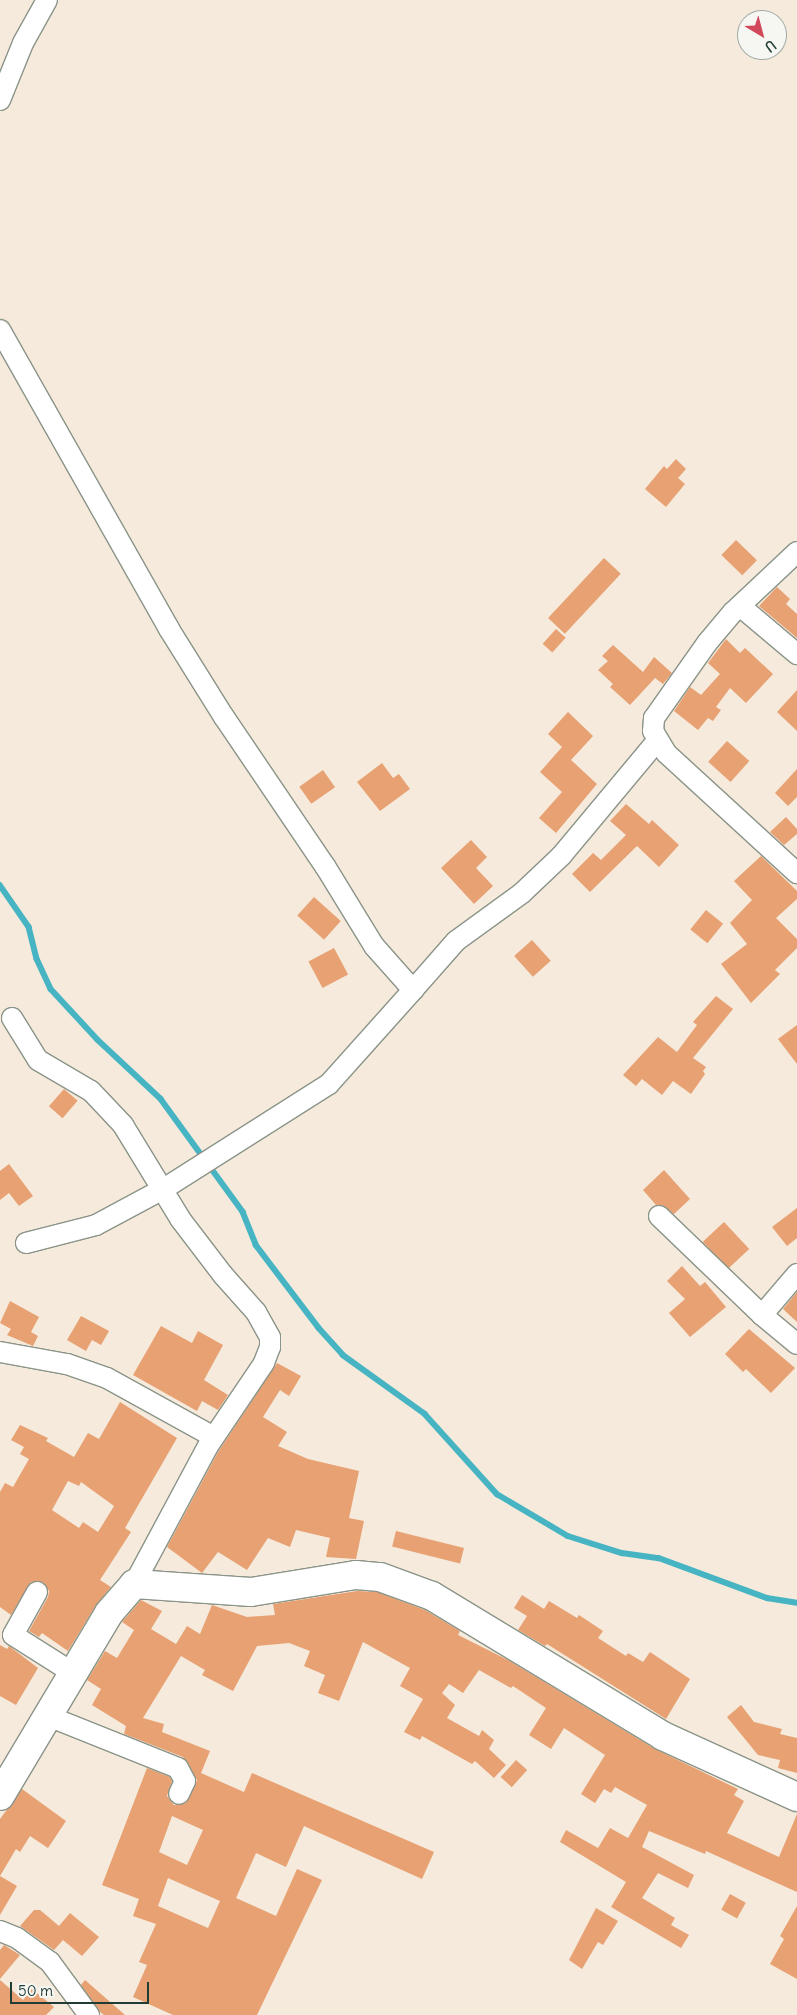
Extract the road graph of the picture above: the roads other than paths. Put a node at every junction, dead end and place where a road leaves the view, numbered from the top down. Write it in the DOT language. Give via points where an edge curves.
graph roads {
  1 [pos="47,0"];
  2 [pos="0,100"];
  3 [pos="0,330"];
  4 [pos="797,552"];
  5 [pos="740,606"];
  6 [pos="797,654"];
  7 [pos="657,741"];
  8 [pos="797,873"];
  9 [pos="413,990"];
  10 [pos="12,1018"];
  11 [pos="164,1188"];
  12 [pos="659,1216"];
  13 [pos="26,1244"];
  14 [pos="797,1274"];
  15 [pos="762,1315"];
  16 [pos="797,1344"];
  17 [pos="0,1352"];
  18 [pos="214,1437"];
  19 [pos="134,1584"];
  20 [pos="37,1592"];
  21 [pos="73,1673"];
  22 [pos="48,1716"];
  23 [pos="179,1794"];
  24 [pos="0,1796"];
  25 [pos="797,1797"];
  26 [pos="0,1931"];
  27 [pos="89,2015"];
  1 -- 2 [label="street" via="23,43"];
  3 -- 9 [label="street" via="169,629 214,701 325,866 374,946"];
  4 -- 5 [label="street"];
  5 -- 6 [label="street"];
  5 -- 7 [label="street" via="707,643 654,718 653,730"];
  7 -- 8 [label="street"];
  7 -- 9 [label="street" via="607,806 562,855 522,893 456,941"];
  9 -- 11 [label="street" via="328,1084"];
  10 -- 11 [label="street" via="38,1060 104,1102"];
  11 -- 13 [label="street" via="96,1225"];
  11 -- 18 [label="street" via="181,1220 256,1312 270,1337 264,1363"];
  12 -- 15 [label="street"];
  14 -- 15 [label="street"];
  15 -- 16 [label="street"];
  17 -- 18 [label="street" via="67,1364 107,1378"];
  18 -- 19 [label="street"];
  19 -- 21 [label="street" via="109,1613"];
  19 -- 25 [label="street" via="252,1592 356,1575 405,1584 462,1611 663,1736"];
  20 -- 21 [label="street" via="13,1635"];
  21 -- 22 [label="street"];
  22 -- 23 [label="street" via="178,1768 185,1780"];
  22 -- 24 [label="street"];
  26 -- 27 [label="street" via="17,1938 50,1962"];
}
